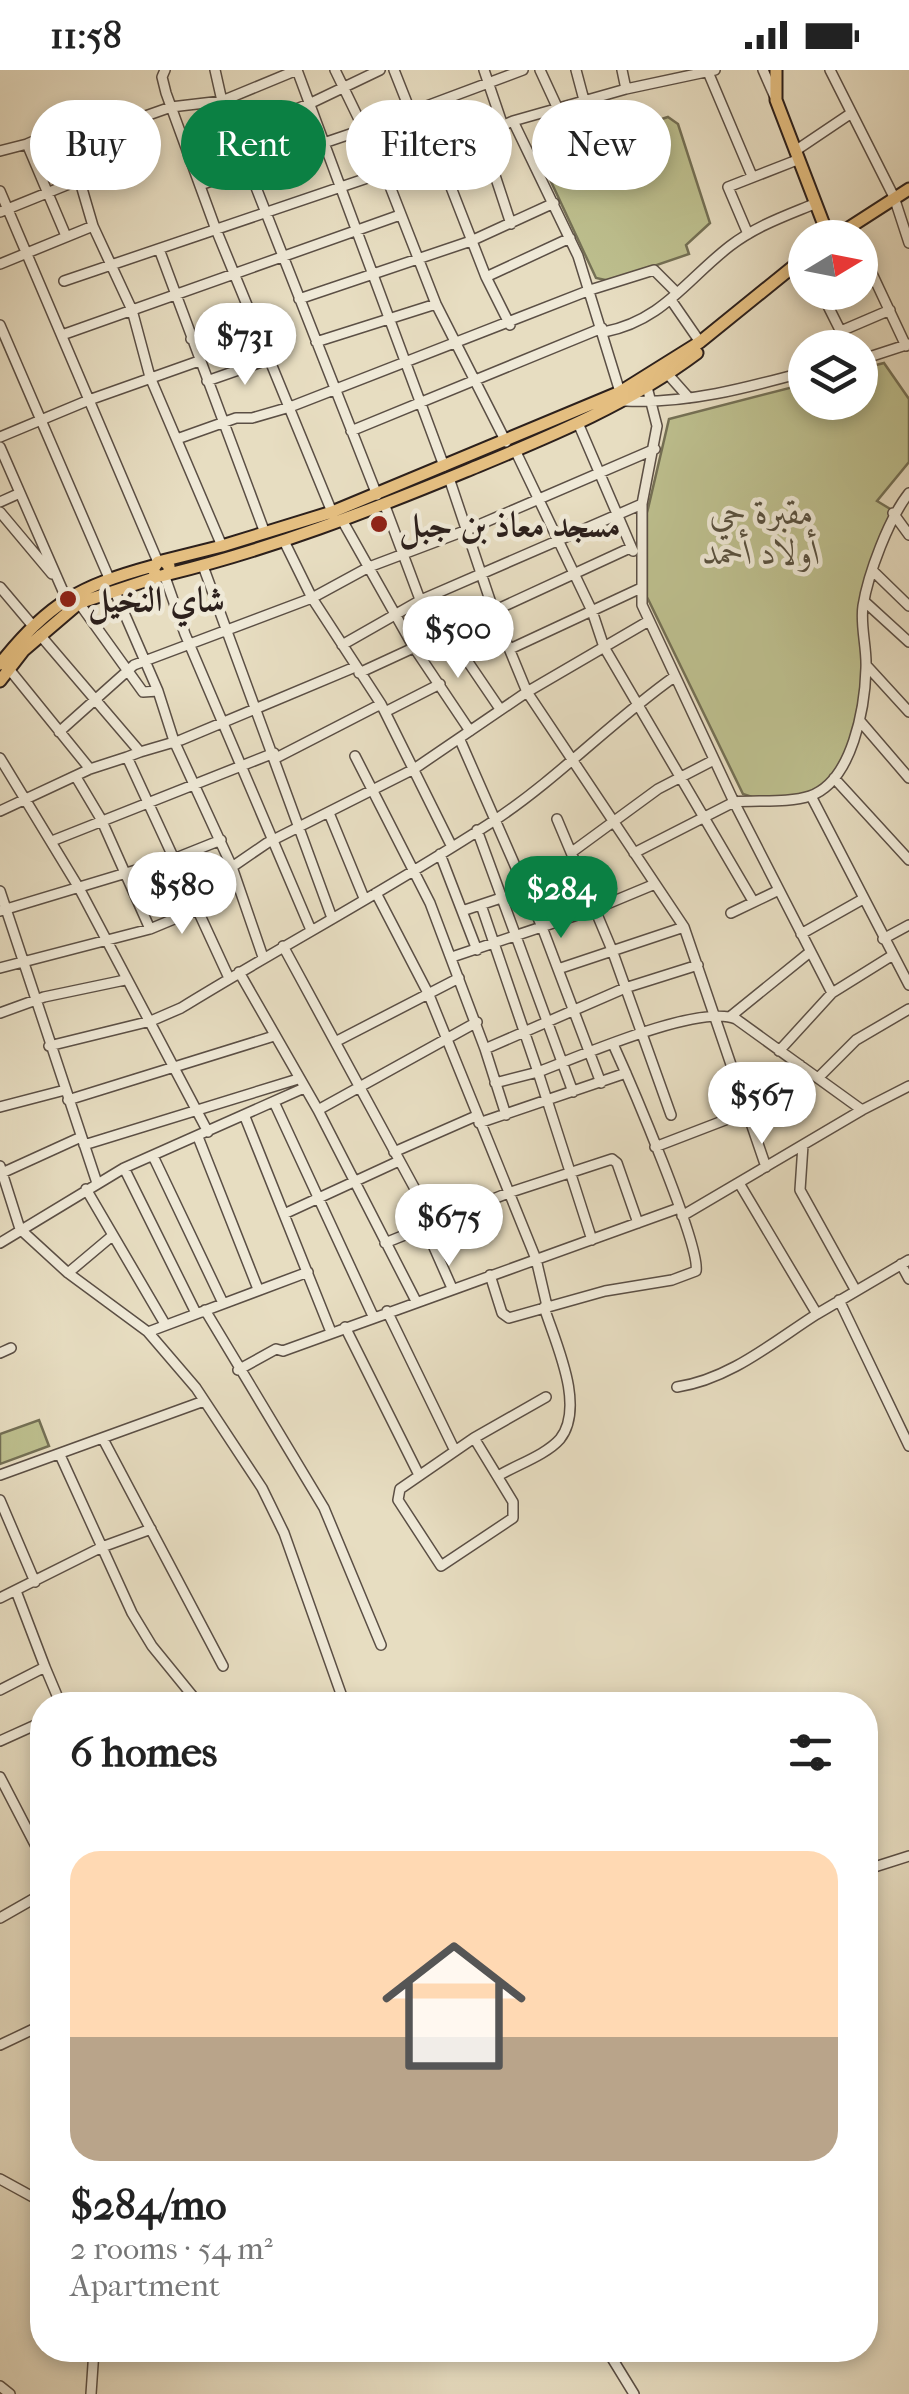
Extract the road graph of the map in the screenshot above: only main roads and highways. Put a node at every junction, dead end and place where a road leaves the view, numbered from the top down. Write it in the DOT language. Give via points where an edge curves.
graph roads {
  1 [pos="776,70"];
  2 [pos="909,189"];
  3 [pos="822,220"];
  4 [pos="866,220"];
  5 [pos="788,271"];
  6 [pos="788,279"];
  7 [pos="665,371"];
  8 [pos="623,396"];
  9 [pos="511,446"];
  10 [pos="337,516"];
  11 [pos="161,569"];
  12 [pos="37,631"];
  13 [pos="3,663"];
  14 [pos="0,681"];
  1 -- 3 [label="main road" via="776,100"];
  2 -- 4 [label="main road"];
  5 -- 7 [label="main road"];
  6 -- 7 [label="main road"];
  7 -- 8 [label="main road"];
  8 -- 9 [label="main road"];
  8 -- 9 [label="main road" via="578,423"];
  9 -- 10 [label="main road"];
  10 -- 11 [label="main road"];
  10 -- 11 [label="main road" via="203,566"];
  11 -- 12 [label="main road" via="79,603"];
  11 -- 12 [label="main road" via="109,578 66,598"];
  12 -- 13 [label="main road"];
  13 -- 14 [label="main road"];
}
